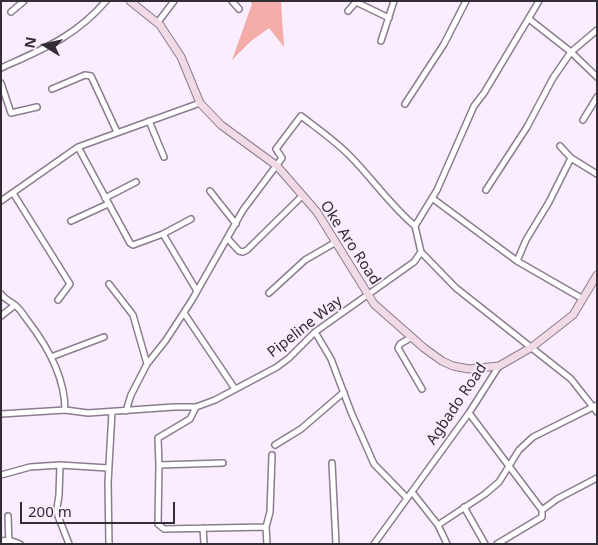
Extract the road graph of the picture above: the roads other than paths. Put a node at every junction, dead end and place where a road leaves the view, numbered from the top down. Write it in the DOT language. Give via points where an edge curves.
graph roads {
  1 [pos="24,1"];
  2 [pos="106,1"];
  3 [pos="130,1"];
  4 [pos="174,1"];
  5 [pos="232,1"];
  6 [pos="394,1"];
  7 [pos="466,1"];
  8 [pos="538,1"];
  9 [pos="239,9"];
  10 [pos="348,11"];
  11 [pos="11,12"];
  12 [pos="389,18"];
  13 [pos="529,19"];
  14 [pos="158,22"];
  15 [pos="597,30"];
  16 [pos="381,41"];
  17 [pos="571,52"];
  18 [pos="1,68"];
  19 [pos="597,77"];
  20 [pos="1,84"];
  21 [pos="52,88"];
  22 [pos="597,97"];
  23 [pos="200,103"];
  24 [pos="405,104"];
  25 [pos="37,107"];
  26 [pos="583,120"];
  27 [pos="149,121"];
  28 [pos="117,132"];
  29 [pos="560,146"];
  30 [pos="78,147"];
  31 [pos="164,157"];
  32 [pos="571,158"];
  33 [pos="278,166"];
  34 [pos="597,174"];
  35 [pos="136,182"];
  36 [pos="210,190"];
  37 [pos="486,190"];
  38 [pos="13,193"];
  39 [pos="302,196"];
  40 [pos="432,198"];
  41 [pos="1,201"];
  42 [pos="106,201"];
  43 [pos="191,219"];
  44 [pos="71,221"];
  45 [pos="236,224"];
  46 [pos="415,226"];
  47 [pos="163,234"];
  48 [pos="228,238"];
  49 [pos="336,242"];
  50 [pos="421,252"];
  51 [pos="517,261"];
  52 [pos="597,275"];
  53 [pos="109,284"];
  54 [pos="197,291"];
  55 [pos="269,293"];
  56 [pos="1,294"];
  57 [pos="367,295"];
  58 [pos="584,299"];
  59 [pos="58,300"];
  60 [pos="16,305"];
  61 [pos="184,313"];
  62 [pos="1,316"];
  63 [pos="315,332"];
  64 [pos="104,337"];
  65 [pos="412,337"];
  66 [pos="532,348"];
  67 [pos="51,357"];
  68 [pos="147,364"];
  69 [pos="499,366"];
  70 [pos="235,389"];
  71 [pos="422,389"];
  72 [pos="344,392"];
  73 [pos="196,407"];
  74 [pos="596,408"];
  75 [pos="65,410"];
  76 [pos="126,411"];
  77 [pos="112,412"];
  78 [pos="469,413"];
  79 [pos="1,414"];
  80 [pos="275,445"];
  81 [pos="272,455"];
  82 [pos="223,463"];
  83 [pos="332,463"];
  84 [pos="60,465"];
  85 [pos="160,465"];
  86 [pos="509,467"];
  87 [pos="108,468"];
  88 [pos="1,475"];
  89 [pos="597,478"];
  90 [pos="412,492"];
  91 [pos="407,498"];
  92 [pos="464,507"];
  93 [pos="542,510"];
  94 [pos="8,516"];
  95 [pos="438,525"];
  96 [pos="266,527"];
  97 [pos="203,528"];
  98 [pos="1,541"];
  99 [pos="9,542"];
  100 [pos="20,544"];
  101 [pos="69,544"];
  102 [pos="109,544"];
  103 [pos="204,544"];
  104 [pos="268,544"];
  105 [pos="336,544"];
  106 [pos="374,544"];
  107 [pos="447,544"];
  108 [pos="485,544"];
  109 [pos="497,544"];
  1 -- 11 [label="street"];
  2 -- 18 [label="street" via="92,17 58,42"];
  3 -- 14 [label="main road, Oke Aro Road"];
  4 -- 14 [label="street"];
  5 -- 9 [label="street"];
  6 -- 12 [label="street"];
  7 -- 24 [label="street" via="444,44"];
  8 -- 13 [label="street"];
  10 -- 12 [label="street" via="358,2"];
  12 -- 16 [label="street"];
  13 -- 17 [label="street"];
  13 -- 40 [label="street" via="474,106"];
  14 -- 23 [label="main road, Oke Aro Road" via="181,57"];
  15 -- 17 [label="street"];
  17 -- 19 [label="street"];
  17 -- 37 [label="street"];
  20 -- 25 [label="street" via="11,113"];
  21 -- 28 [label="street" via="85,75 91,76"];
  22 -- 26 [label="street"];
  23 -- 27 [label="street"];
  23 -- 33 [label="main road, Oke Aro Road" via="221,125"];
  27 -- 28 [label="street"];
  27 -- 31 [label="street"];
  28 -- 30 [label="street"];
  29 -- 32 [label="street"];
  30 -- 38 [label="street"];
  30 -- 42 [label="street"];
  32 -- 34 [label="street"];
  32 -- 51 [label="street"];
  33 -- 39 [label="main road, Oke Aro Road"];
  33 -- 45 [label="street" via="252,196"];
  33 -- 46 [label="street" via="282,158 276,149 301,116 350,156"];
  35 -- 42 [label="street"];
  36 -- 45 [label="street"];
  38 -- 41 [label="street"];
  38 -- 59 [label="street" via="70,284"];
  39 -- 48 [label="street" via="247,250 239,251"];
  39 -- 49 [label="main road, Oke Aro Road" via="317,212"];
  40 -- 46 [label="street"];
  40 -- 51 [label="street"];
  42 -- 44 [label="street"];
  42 -- 47 [label="street" via="130,244"];
  43 -- 47 [label="street"];
  45 -- 48 [label="street"];
  46 -- 50 [label="street"];
  47 -- 54 [label="street"];
  48 -- 54 [label="street"];
  49 -- 55 [label="street" via="306,260"];
  49 -- 57 [label="main road, Oke Aro Road"];
  50 -- 57 [label="street, Pipeline Way" via="414,262"];
  50 -- 66 [label="street" via="456,288"];
  51 -- 58 [label="street"];
  52 -- 58 [label="main road, Agbado Road"];
  53 -- 68 [label="street" via="133,315"];
  54 -- 61 [label="street"];
  56 -- 60 [label="street" via="7,302"];
  57 -- 63 [label="street, Pipeline Way"];
  57 -- 65 [label="main road, Oke Aro Road"];
  58 -- 66 [label="main road, Agbado Road" via="573,315"];
  60 -- 62 [label="street"];
  60 -- 67 [label="street"];
  61 -- 68 [label="street"];
  61 -- 70 [label="street"];
  63 -- 70 [label="street, Pipeline Way" via="277,367"];
  63 -- 72 [label="street" via="331,359"];
  64 -- 67 [label="street"];
  65 -- 69 [label="main road, Oke Aro Road" via="453,366 469,369"];
  65 -- 71 [label="street" via="398,348"];
  66 -- 69 [label="main road, Agbado Road"];
  66 -- 74 [label="street" via="571,379"];
  67 -- 75 [label="street" via="64,388"];
  68 -- 76 [label="street"];
  69 -- 78 [label="street, Agbado Road"];
  70 -- 73 [label="street, Pipeline Way"];
  72 -- 80 [label="street" via="300,429"];
  72 -- 91 [label="street" via="374,464"];
  73 -- 76 [label="street, Pipeline Way"];
  73 -- 85 [label="street" via="190,419 158,438"];
  74 -- 86 [label="street" via="533,437 519,450"];
  75 -- 77 [label="street, Pipeline Way"];
  75 -- 79 [label="street, Pipeline Way"];
  76 -- 77 [label="street, Pipeline Way"];
  77 -- 87 [label="street"];
  78 -- 86 [label="street"];
  78 -- 90 [label="street, Agbado Road"];
  81 -- 96 [label="street" via="270,512"];
  82 -- 85 [label="street"];
  83 -- 105 [label="street"];
  84 -- 87 [label="street"];
  84 -- 88 [label="street" via="30,467"];
  84 -- 101 [label="street" via="57,508"];
  85 -- 97 [label="street" via="160,527"];
  86 -- 92 [label="street" via="499,482"];
  86 -- 93 [label="street"];
  87 -- 102 [label="street"];
  89 -- 93 [label="street"];
  90 -- 91 [label="street, Agbado Road"];
  90 -- 95 [label="street"];
  91 -- 106 [label="street, Agbado Road"];
  92 -- 95 [label="street"];
  92 -- 108 [label="street"];
  93 -- 109 [label="street" via="542,517"];
  94 -- 99 [label="street"];
  95 -- 107 [label="street"];
  96 -- 97 [label="street"];
  96 -- 104 [label="street"];
  97 -- 103 [label="street"];
  98 -- 99 [label="street"];
  99 -- 100 [label="street"];
}
